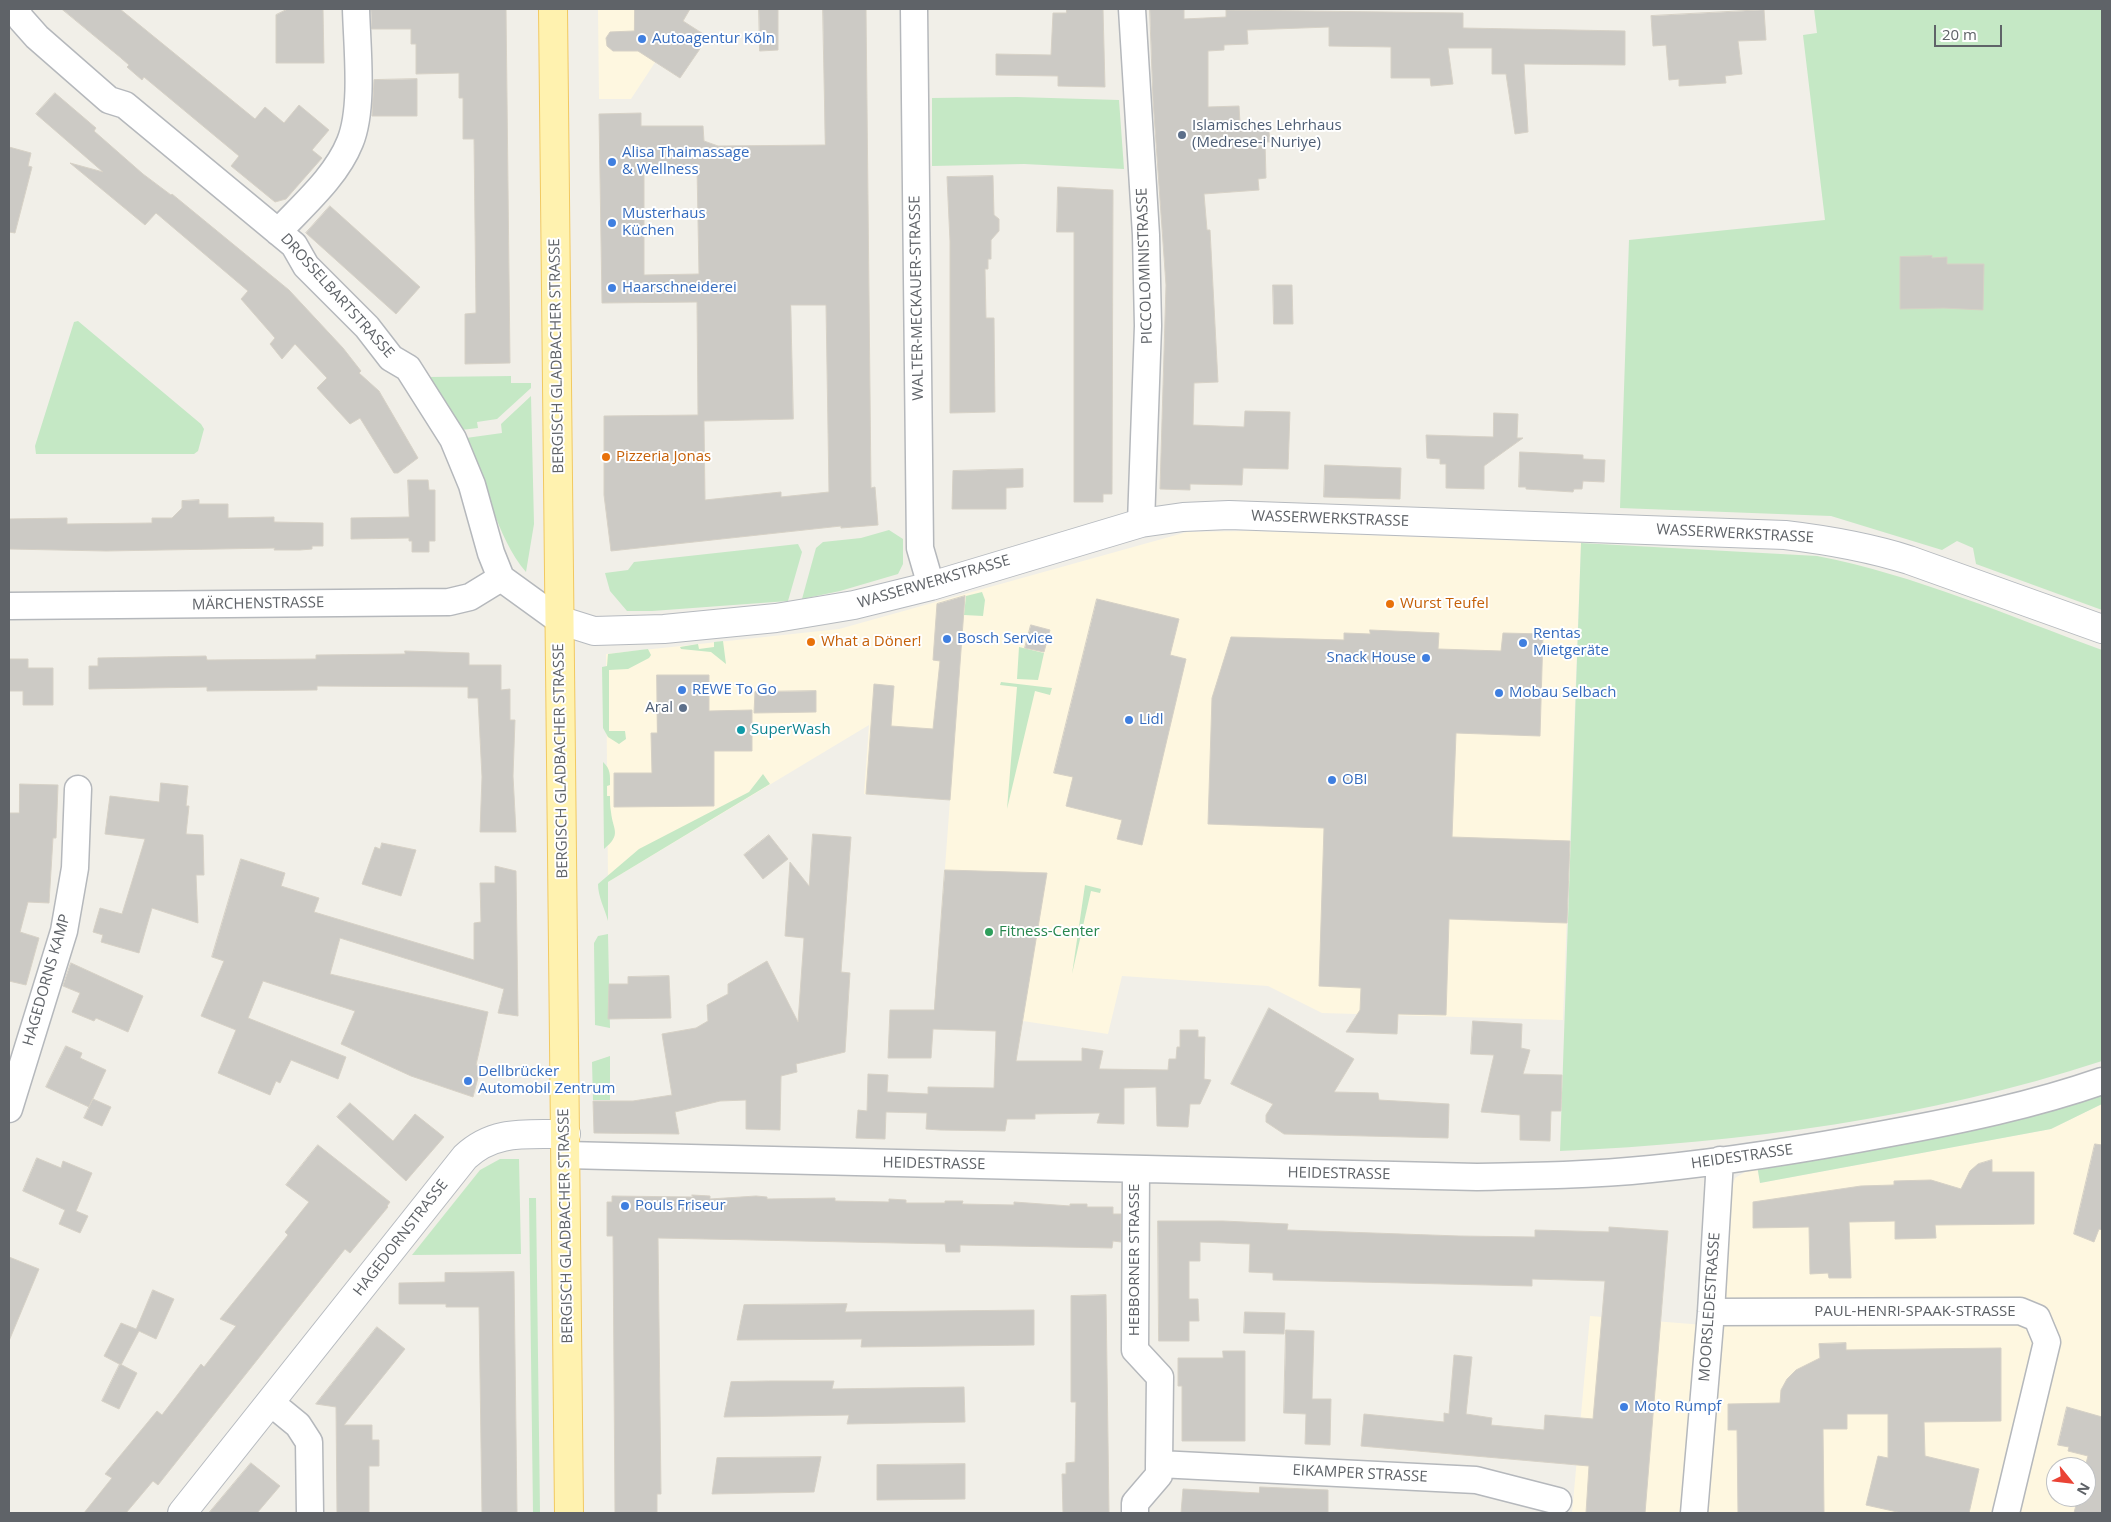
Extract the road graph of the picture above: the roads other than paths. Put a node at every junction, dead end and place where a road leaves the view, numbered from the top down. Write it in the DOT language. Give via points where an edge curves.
graph roads {
  1 [pos="356,9"];
  2 [pos="553,9"];
  3 [pos="914,9"];
  4 [pos="1132,9"];
  5 [pos="15,19"];
  6 [pos="278,232"];
  7 [pos="1141,523"];
  8 [pos="501,578"];
  9 [pos="931,586"];
  10 [pos="9,606"];
  11 [pos="559,620"];
  12 [pos="2102,629"];
  13 [pos="78,788"];
  14 [pos="2102,1081"];
  15 [pos="9,1108"];
  16 [pos="566,1144"];
  17 [pos="1720,1160"];
  18 [pos="1136,1169"];
  19 [pos="1711,1312"];
  20 [pos="270,1402"];
  21 [pos="1159,1464"];
  22 [pos="1558,1501"];
  23 [pos="182,1513"];
  24 [pos="310,1513"];
  25 [pos="570,1513"];
  26 [pos="1135,1513"];
  27 [pos="1694,1513"];
  28 [pos="2006,1513"];
  1 -- 6 [label="street" via="357,109 350,143 329,176"];
  2 -- 11 [label="main road, BERGISCH GLADBACHER STRASSE"];
  3 -- 9 [label="street, WALTER-MECKAUER-STRASSE" via="920,548"];
  4 -- 7 [label="street, PICCOLOMINISTRASSE" via="1146,235 1148,326"];
  5 -- 6 [label="street, DROSSELBARTSTRASSE" via="109,100 125,105"];
  6 -- 8 [label="street, DROSSELBARTSTRASSE" via="294,245 306,266 367,327 391,358 408,368 453,439 472,485"];
  7 -- 9 [label="main road, WASSERWERKSTRASSE"];
  7 -- 12 [label="main road, WASSERWERKSTRASSE" via="1229,515 1793,536 1848,544 1909,560"];
  8 -- 10 [label="street, MÄRCHENSTRASSE" via="470,597 449,602"];
  8 -- 11 [label="street"];
  9 -- 11 [label="main road, WASSERWERKSTRASSE" via="845,607 776,618 664,629 594,631"];
  11 -- 16 [label="main road, BERGISCH GLADBACHER STRASSE"];
  13 -- 15 [label="street, HAGEDORNS KAMP" via="75,868 64,931"];
  14 -- 17 [label="street, HEIDESTRASSE" via="2045,1099 1943,1123 1839,1143"];
  16 -- 18 [label="street, HEIDESTRASSE"];
  16 -- 20 [label="main road, HAGEDORNSTRASSE" via="508,1135 477,1145"];
  16 -- 25 [label="main road, BERGISCH GLADBACHER STRASSE"];
  17 -- 18 [label="street, HEIDESTRASSE" via="1651,1169 1477,1177"];
  17 -- 19 [label="street, MOORSLEDESTRASSE"];
  18 -- 21 [label="street, HEBBORNER STRASSE" via="1135,1350 1160,1377"];
  19 -- 27 [label="street, MOORSLEDESTRASSE"];
  19 -- 28 [label="street, PAUL-HENRI-SPAAK-STRASSE" via="2020,1312 2036,1318 2048,1342"];
  20 -- 23 [label="main road, HAGEDORNSTRASSE"];
  20 -- 24 [label="street" via="298,1425 309,1442"];
  21 -- 22 [label="street, EIKAMPER STRASSE" via="1476,1480"];
  21 -- 26 [label="street, HEBBORNER STRASSE" via="1159,1476 1135,1503"];
}
